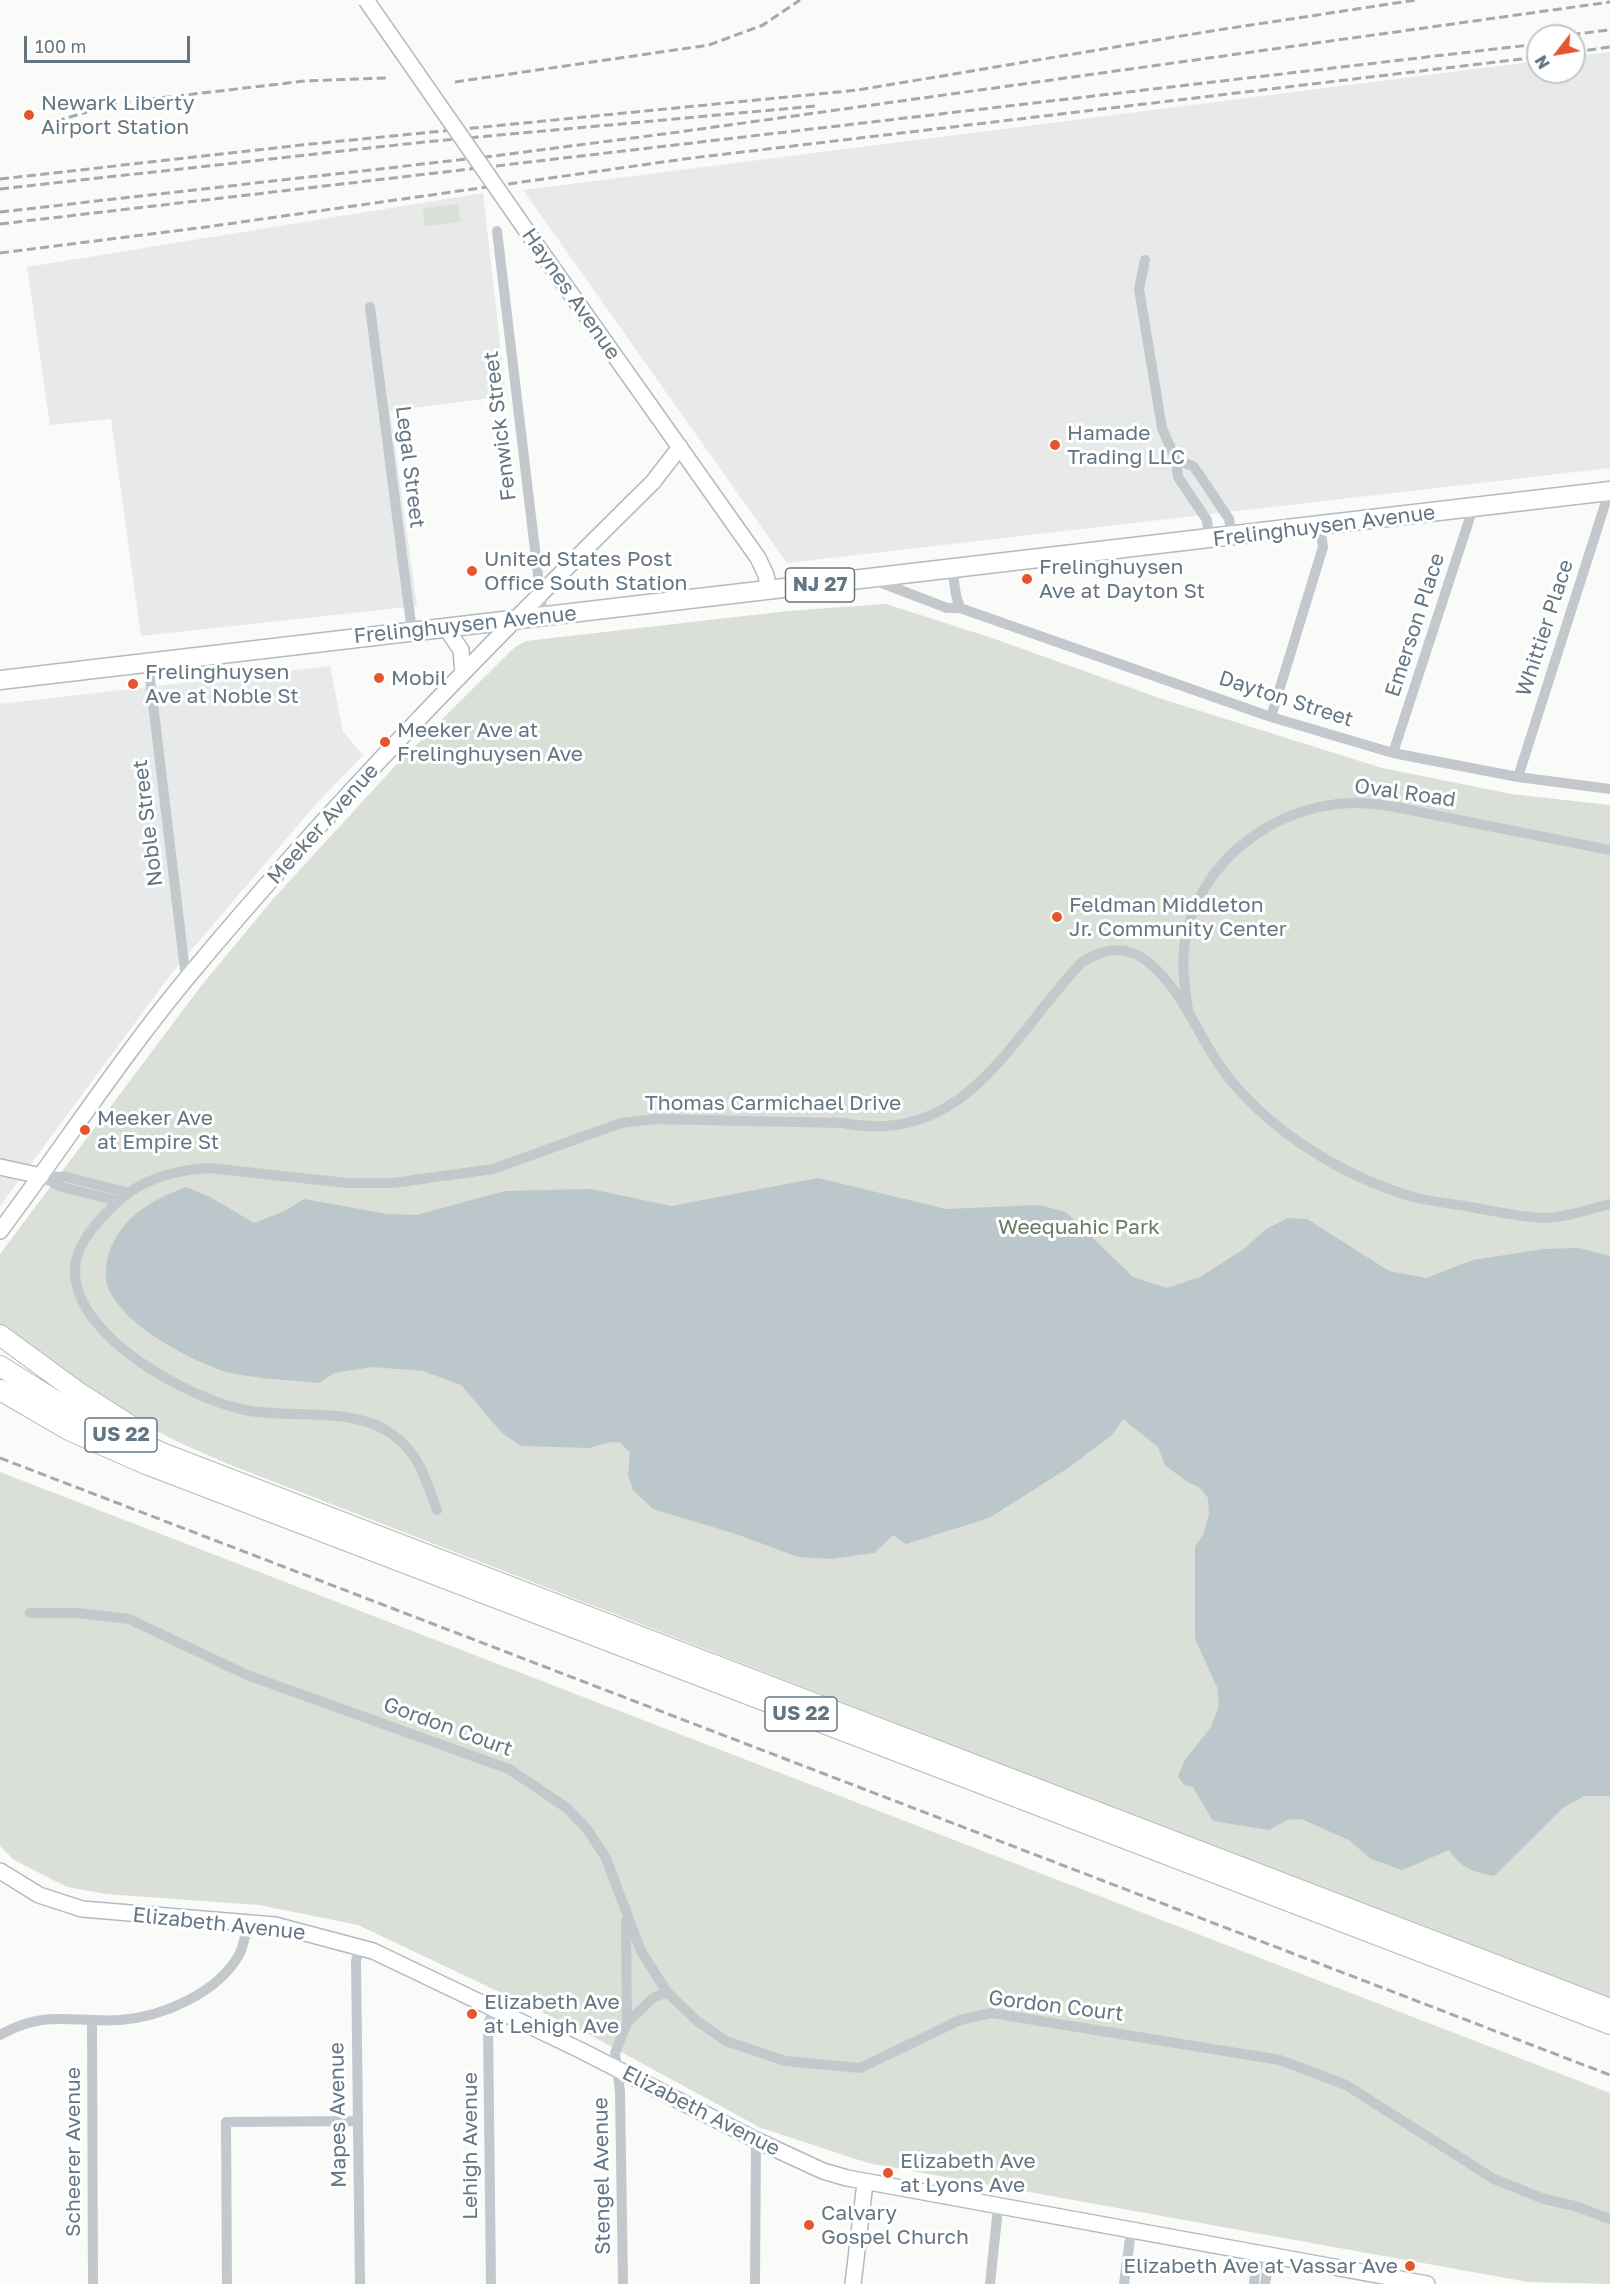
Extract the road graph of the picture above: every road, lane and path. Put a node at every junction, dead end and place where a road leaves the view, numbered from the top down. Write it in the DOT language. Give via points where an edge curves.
graph roads {
  1 [pos="366,0"];
  2 [pos="496,231"];
  3 [pos="1144,260"];
  4 [pos="370,307"];
  5 [pos="680,447"];
  6 [pos="1176,460"];
  7 [pos="1609,491"];
  8 [pos="1473,508"];
  9 [pos="1320,526"];
  10 [pos="1232,537"];
  11 [pos="1209,539"];
  12 [pos="952,568"];
  13 [pos="871,578"];
  14 [pos="769,591"];
  15 [pos="540,596"];
  16 [pos="960,608"];
  17 [pos="543,617"];
  18 [pos="515,620"];
  19 [pos="446,628"];
  20 [pos="412,632"];
  21 [pos="148,662"];
  22 [pos="463,673"];
  23 [pos="0,680"];
  24 [pos="1271,717"];
  25 [pos="1393,753"];
  26 [pos="1518,777"];
  27 [pos="1610,789"];
  28 [pos="1610,850"];
  29 [pos="186,979"];
  30 [pos="1188,1010"];
  31 [pos="0,1167"];
  32 [pos="41,1176"];
  33 [pos="129,1193"];
  34 [pos="118,1201"];
  35 [pos="1610,1204"];
  36 [pos="0,1231"];
  37 [pos="0,1335"];
  38 [pos="0,1366"];
  39 [pos="0,1390"];
  40 [pos="0,1396"];
  41 [pos="51,1420"];
  42 [pos="249,1488"];
  43 [pos="437,1510"];
  44 [pos="30,1613"];
  45 [pos="0,1871"];
  46 [pos="626,1914"];
  47 [pos="248,1923"];
  48 [pos="359,1946"];
  49 [pos="666,1992"];
  50 [pos="494,2008"];
  51 [pos="1610,2009"];
  52 [pos="92,2020"];
  53 [pos="627,2023"];
  54 [pos="1610,2024"];
  55 [pos="0,2035"];
  56 [pos="617,2068"];
  57 [pos="357,2121"];
  58 [pos="756,2140"];
  59 [pos="865,2183"];
  60 [pos="998,2208"];
  61 [pos="1610,2219"];
  62 [pos="1131,2231"];
  63 [pos="1263,2254"];
  64 [pos="1401,2283"];
  65 [pos="93,2284"];
  66 [pos="226,2284"];
  67 [pos="360,2284"];
  68 [pos="490,2284"];
  69 [pos="623,2284"];
  70 [pos="754,2284"];
  71 [pos="853,2284"];
  72 [pos="990,2284"];
  73 [pos="1124,2284"];
  74 [pos="1254,2284"];
  75 [pos="1265,2284"];
  76 [pos="1427,2284"];
  1 -- 5 [label="main road, Haynes Avenue, bridge"];
  2 -- 15 [label="street, Fenwick Street"];
  3 -- 6 [label="street" via="1139,289 1162,428"];
  4 -- 20 [label="street, Legal Street"];
  5 -- 14 [label="main road, Haynes Avenue" via="758,558"];
  5 -- 15 [label="main road, Meeker Avenue" via="653,482"];
  6 -- 10 [label="street" via="1193,466 1199,474 1229,519"];
  6 -- 11 [label="street" via="1178,477 1207,520"];
  7 -- 8 [label="main road, Frelinghuysen Avenue / NJ 27"];
  7 -- 26 [label="street, Whittier Place"];
  8 -- 9 [label="main road, Frelinghuysen Avenue / NJ 27"];
  8 -- 25 [label="street, Emerson Place"];
  9 -- 10 [label="main road, Frelinghuysen Avenue / NJ 27"];
  9 -- 24 [label="street" via="1323,546"];
  10 -- 11 [label="main road, Frelinghuysen Avenue / NJ 27"];
  11 -- 12 [label="main road, Frelinghuysen Avenue / NJ 27"];
  12 -- 13 [label="main road, Frelinghuysen Avenue / NJ 27"];
  12 -- 16 [label="street"];
  13 -- 14 [label="main road, Frelinghuysen Avenue / NJ 27"];
  13 -- 16 [label="street, Dayton Street" via="946,608"];
  14 -- 17 [label="main road, Frelinghuysen Avenue / NJ 27"];
  15 -- 17 [label="street, Fenwick Street"];
  15 -- 18 [label="main road, Meeker Avenue"];
  16 -- 24 [label="street, Dayton Street"];
  17 -- 18 [label="main road, Frelinghuysen Avenue / NJ 27"];
  18 -- 19 [label="main road, Frelinghuysen Avenue / NJ 27"];
  18 -- 22 [label="main road, Meeker Avenue"];
  19 -- 20 [label="main road, Frelinghuysen Avenue / NJ 27"];
  19 -- 22 [label="main road" via="461,650"];
  20 -- 21 [label="main road, Frelinghuysen Avenue / NJ 27"];
  21 -- 23 [label="main road, Frelinghuysen Avenue / NJ 27"];
  21 -- 29 [label="street, Noble Street"];
  22 -- 29 [label="main road, Meeker Avenue" via="280,870"];
  24 -- 25 [label="street, Dayton Street"];
  25 -- 26 [label="street, Dayton Street"];
  26 -- 27 [label="street, Dayton Street"];
  28 -- 30 [label="street, Oval Road" via="1380,805 1340,803 1288,816 1256,832 1229,856 1196,906 1184,949"];
  29 -- 32 [label="main road, Meeker Avenue"];
  30 -- 33 [label="street, Thomas Carmichael Drive" via="1148,962 1131,951 1119,949 1092,956 1082,963 979,1084 949,1107 914,1122 869,1127 843,1123 654,1119 621,1124 493,1169 448,1176 347,1184 209,1167 152,1179"];
  30 -- 35 [label="street, Thomas Carmichael Drive" via="1210,1051 1244,1095 1292,1137 1349,1172 1415,1197 1520,1216 1545,1218"];
  31 -- 32 [label="main road"];
  32 -- 33 [label="street" via="67,1177"];
  32 -- 34 [label="street" via="62,1187"];
  32 -- 36 [label="main road, Meeker Avenue"];
  33 -- 34 [label="street, Thomas Carmichael Drive"];
  34 -- 43 [label="street, Thomas Carmichael Drive" via="81,1247 75,1270 76,1284 102,1329 149,1367 214,1400 245,1410 360,1420 391,1433 417,1458"];
  37 -- 42 [label="highway" via="120,1419"];
  38 -- 42 [label="highway, US 22" via="105,1428"];
  39 -- 41 [label="highway, US 22"];
  40 -- 41 [label="highway"];
  41 -- 54 [label="highway, US 22" via="146,1464"];
  42 -- 51 [label="highway, US 22"];
  44 -- 46 [label="street, Gordon Court" via="129,1619 247,1675 509,1769 567,1808 587,1829 606,1858"];
  45 -- 47 [label="main road, Elizabeth Avenue" via="39,1895 82,1909"];
  46 -- 49 [label="street, Gordon Court" via="641,1951"];
  46 -- 53 [label="street"];
  47 -- 48 [label="main road, Elizabeth Avenue"];
  47 -- 52 [label="street" via="233,1964 190,1998 133,2018"];
  48 -- 50 [label="main road, Elizabeth Avenue"];
  48 -- 57 [label="street, Mapes Avenue"];
  49 -- 53 [label="street" via="653,1998"];
  49 -- 61 [label="street, Gordon Court" via="726,2041 785,2061 860,2068 960,2020 991,2013 1280,2060 1346,2085 1494,2179"];
  50 -- 56 [label="main road, Elizabeth Avenue"];
  50 -- 68 [label="street, Lehigh Avenue" via="488,2025"];
  52 -- 55 [label="street" via="42,2018 18,2024"];
  52 -- 65 [label="street, Scheerer Avenue"];
  53 -- 56 [label="street, Stengel Avenue" via="615,2053"];
  56 -- 58 [label="main road, Elizabeth Avenue"];
  56 -- 69 [label="street, Stengel Avenue"];
  57 -- 66 [label="street" via="226,2122"];
  57 -- 67 [label="street, Mapes Avenue"];
  58 -- 59 [label="main road, Elizabeth Avenue" via="823,2171"];
  58 -- 70 [label="street"];
  59 -- 60 [label="main road, Elizabeth Avenue"];
  59 -- 71 [label="main road"];
  60 -- 62 [label="main road, Elizabeth Avenue"];
  60 -- 72 [label="street"];
  62 -- 63 [label="main road, Elizabeth Avenue"];
  62 -- 73 [label="street"];
  63 -- 64 [label="main road, Elizabeth Avenue"];
  63 -- 74 [label="street"];
  63 -- 75 [label="street"];
  64 -- 76 [label="main road, Elizabeth Avenue"];
}
